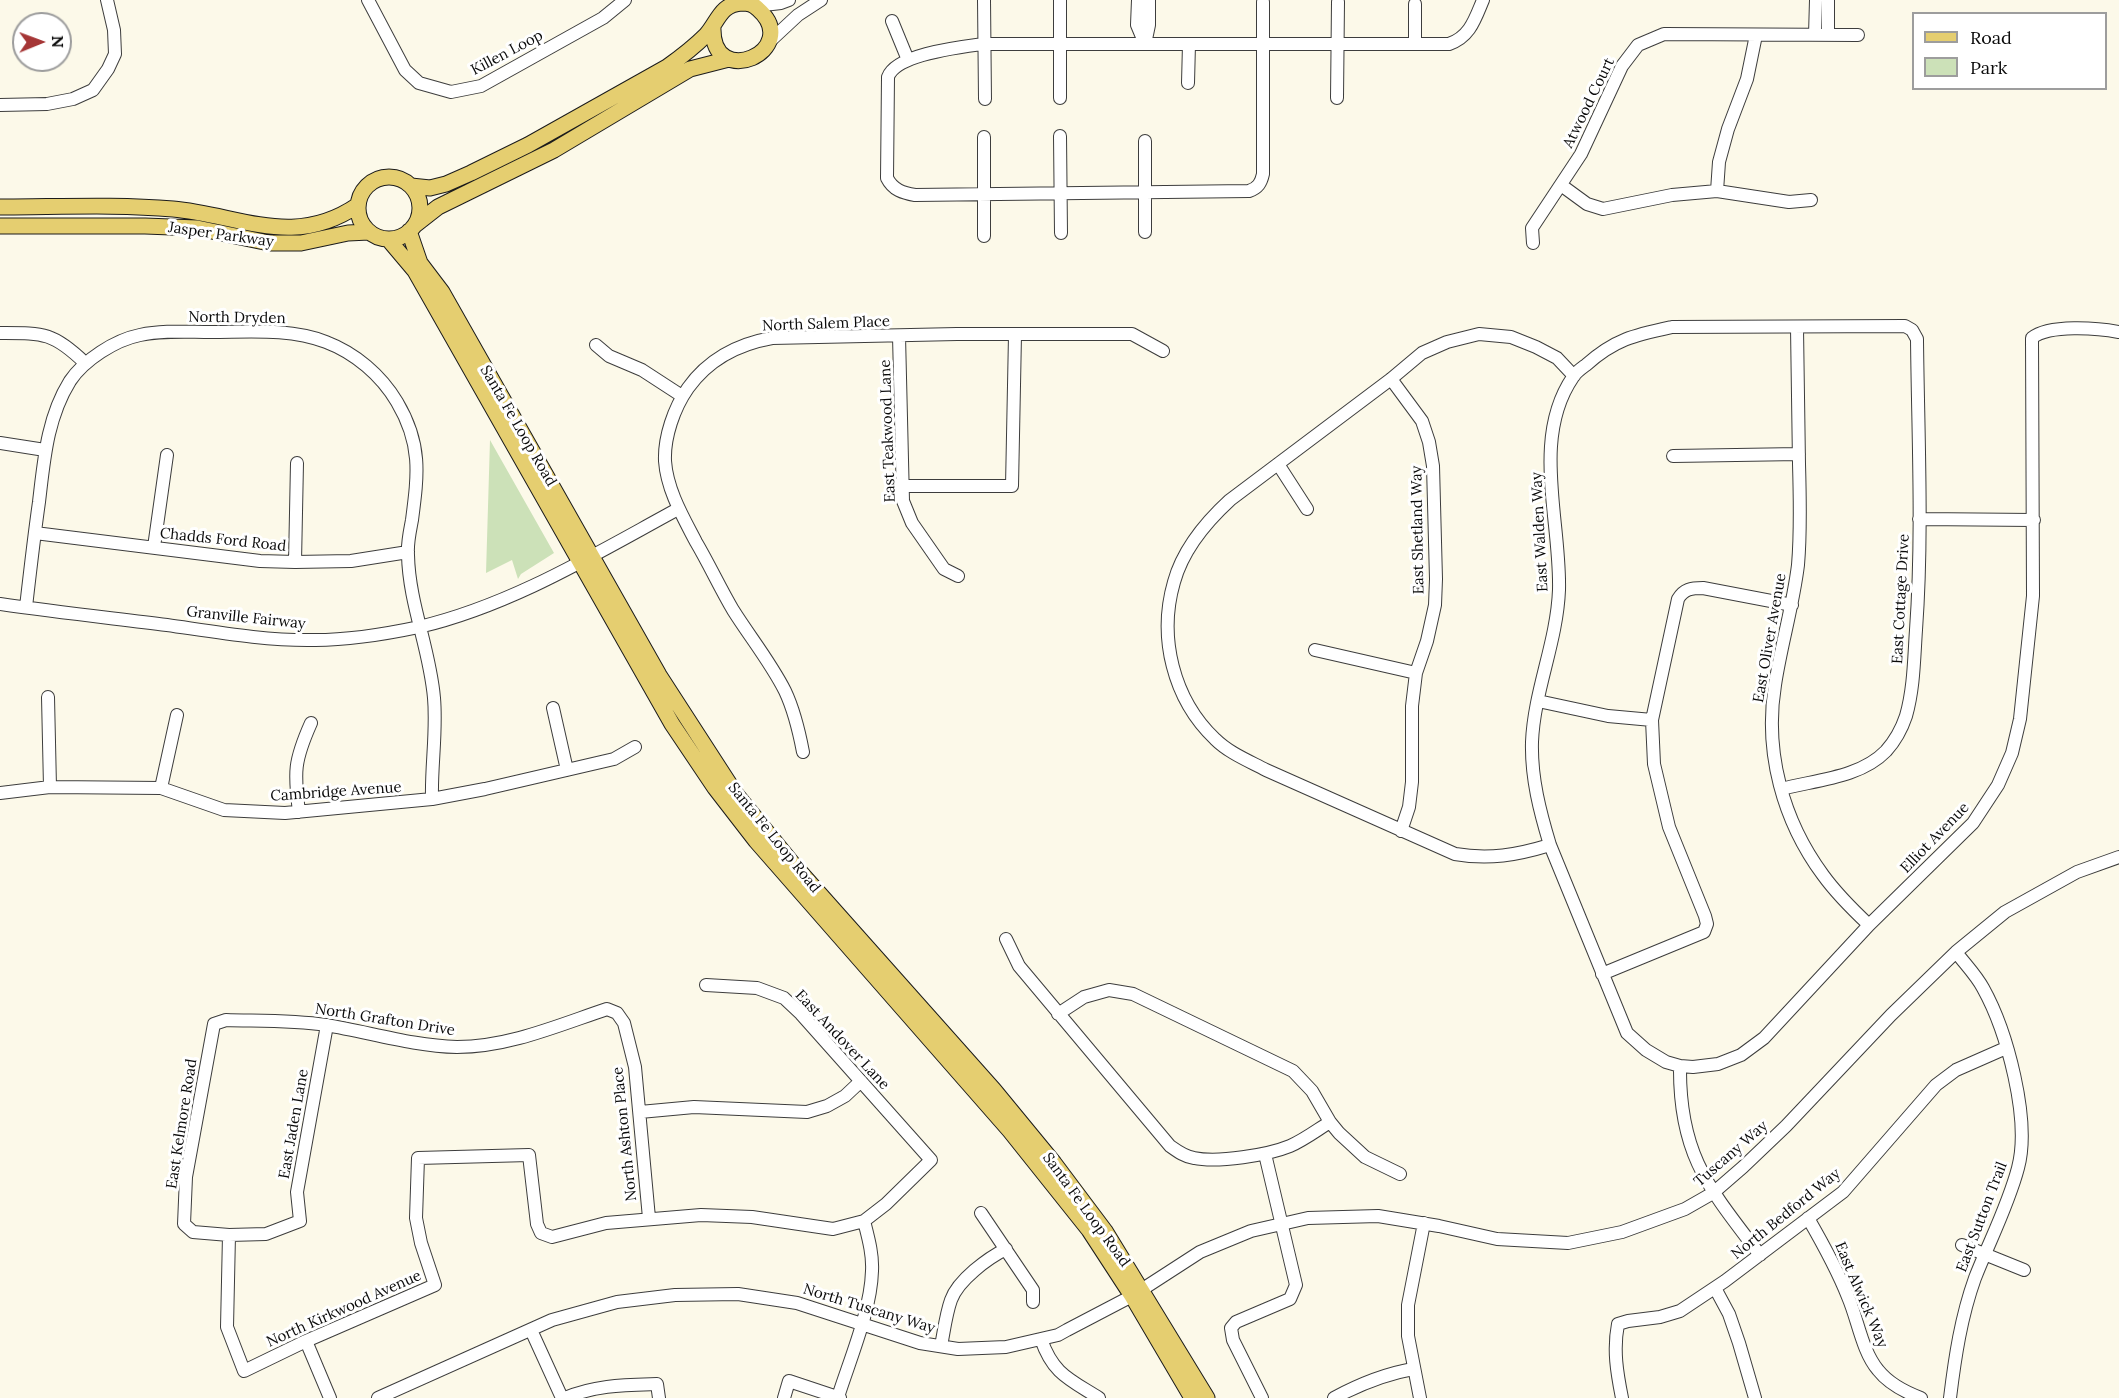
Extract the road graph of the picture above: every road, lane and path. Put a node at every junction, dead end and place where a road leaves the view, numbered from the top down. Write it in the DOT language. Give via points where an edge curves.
graph roads {
  1 [pos="106,0"];
  2 [pos="368,0"];
  3 [pos="625,0"];
  4 [pos="789,0"];
  5 [pos="821,0"];
  6 [pos="984,0"];
  7 [pos="1060,0"];
  8 [pos="1137,0"];
  9 [pos="1149,0"];
  10 [pos="1483,0"];
  11 [pos="1816,0"];
  12 [pos="1828,0"];
  13 [pos="1263,2"];
  14 [pos="1338,2"];
  15 [pos="753,3"];
  16 [pos="1415,4"];
  17 [pos="722,6"];
  18 [pos="892,21"];
  19 [pos="713,27"];
  20 [pos="1756,35"];
  21 [pos="1821,35"];
  22 [pos="1858,35"];
  23 [pos="769,42"];
  24 [pos="983,44"];
  25 [pos="1060,44"];
  26 [pos="1145,44"];
  27 [pos="1189,44"];
  28 [pos="1337,44"];
  29 [pos="1415,44"];
  30 [pos="1262,45"];
  31 [pos="729,59"];
  32 [pos="908,60"];
  33 [pos="1188,83"];
  34 [pos="1060,98"];
  35 [pos="1337,98"];
  36 [pos="985,99"];
  37 [pos="0,105"];
  38 [pos="984,136"];
  39 [pos="1060,136"];
  40 [pos="1145,141"];
  41 [pos="1561,185"];
  42 [pos="411,186"];
  43 [pos="1717,191"];
  44 [pos="1061,192"];
  45 [pos="1145,192"];
  46 [pos="984,193"];
  47 [pos="1810,200"];
  48 [pos="358,205"];
  49 [pos="0,207"];
  50 [pos="145,207"];
  51 [pos="0,226"];
  52 [pos="145,226"];
  53 [pos="412,228"];
  54 [pos="369,232"];
  55 [pos="1145,232"];
  56 [pos="1061,233"];
  57 [pos="984,236"];
  58 [pos="388,239"];
  59 [pos="1533,243"];
  60 [pos="1797,328"];
  61 [pos="1912,330"];
  62 [pos="2119,332"];
  63 [pos="0,333"];
  64 [pos="1015,335"];
  65 [pos="900,336"];
  66 [pos="596,345"];
  67 [pos="1162,351"];
  68 [pos="85,363"];
  69 [pos="1574,376"];
  70 [pos="1391,379"];
  71 [pos="682,396"];
  72 [pos="0,443"];
  73 [pos="45,450"];
  74 [pos="1799,454"];
  75 [pos="167,455"];
  76 [pos="1673,456"];
  77 [pos="297,463"];
  78 [pos="1278,464"];
  79 [pos="903,486"];
  80 [pos="678,509"];
  81 [pos="1307,509"];
  82 [pos="1920,519"];
  83 [pos="2034,520"];
  84 [pos="35,532"];
  85 [pos="154,547"];
  86 [pos="408,552"];
  87 [pos="587,560"];
  88 [pos="295,562"];
  89 [pos="958,576"];
  90 [pos="0,604"];
  91 [pos="1792,605"];
  92 [pos="26,607"];
  93 [pos="419,627"];
  94 [pos="1316,650"];
  95 [pos="1416,673"];
  96 [pos="48,697"];
  97 [pos="1538,701"];
  98 [pos="553,708"];
  99 [pos="177,715"];
  100 [pos="1652,720"];
  101 [pos="311,723"];
  102 [pos="636,747"];
  103 [pos="804,752"];
  104 [pos="567,770"];
  105 [pos="50,787"];
  106 [pos="161,788"];
  107 [pos="1781,789"];
  108 [pos="0,793"];
  109 [pos="432,799"];
  110 [pos="299,812"];
  111 [pos="1401,831"];
  112 [pos="1550,845"];
  113 [pos="2119,857"];
  114 [pos="1869,925"];
  115 [pos="1006,939"];
  116 [pos="1956,952"];
  117 [pos="1602,974"];
  118 [pos="706,985"];
  119 [pos="617,1013"];
  120 [pos="1058,1014"];
  121 [pos="214,1024"];
  122 [pos="327,1025"];
  123 [pos="2006,1048"];
  124 [pos="1680,1066"];
  125 [pos="861,1081"];
  126 [pos="640,1112"];
  127 [pos="1330,1122"];
  128 [pos="1265,1154"];
  129 [pos="931,1160"];
  130 [pos="1400,1174"];
  131 [pos="1713,1193"];
  132 [pos="981,1213"];
  133 [pos="649,1218"];
  134 [pos="1808,1218"];
  135 [pos="864,1221"];
  136 [pos="1424,1223"];
  137 [pos="1280,1224"];
  138 [pos="188,1229"];
  139 [pos="229,1234"];
  140 [pos="1962,1245"];
  141 [pos="1006,1249"];
  142 [pos="1985,1254"];
  143 [pos="1760,1255"];
  144 [pos="2024,1270"];
  145 [pos="1715,1288"];
  146 [pos="1137,1293"];
  147 [pos="1033,1302"];
  148 [pos="861,1324"];
  149 [pos="531,1330"];
  150 [pos="1041,1339"];
  151 [pos="306,1341"];
  152 [pos="941,1346"];
  153 [pos="1413,1369"];
  154 [pos="330,1398"];
  155 [pos="378,1398"];
  156 [pos="564,1398"];
  157 [pos="659,1398"];
  158 [pos="784,1398"];
  159 [pos="839,1398"];
  160 [pos="1098,1398"];
  161 [pos="1192,1398"];
  162 [pos="1207,1398"];
  163 [pos="1262,1398"];
  164 [pos="1334,1398"];
  165 [pos="1420,1398"];
  166 [pos="1622,1398"];
  167 [pos="1755,1398"];
  168 [pos="1920,1398"];
  169 [pos="1950,1398"];
  1 -- 37 [label="street" via="115,54 93,90 47,104"];
  2 -- 3 [label="street, Killen Loop" via="405,70 419,83 451,92 481,86 603,18"];
  4 -- 15 [label="street"];
  5 -- 23 [label="street"];
  6 -- 24 [label="street"];
  7 -- 25 [label="street"];
  8 -- 26 [label="street" via="1137,26"];
  9 -- 26 [label="street"];
  10 -- 29 [label="street" via="1471,30 1458,41"];
  11 -- 21 [label="street"];
  12 -- 21 [label="street"];
  13 -- 30 [label="street"];
  14 -- 28 [label="street"];
  15 -- 17 [label="main road"];
  15 -- 23 [label="main road" via="766,17"];
  16 -- 29 [label="street"];
  17 -- 19 [label="main road"];
  18 -- 32 [label="street"];
  19 -- 31 [label="main road" via="716,46"];
  19 -- 42 [label="main road" via="667,67 528,145 446,184 430,188"];
  20 -- 21 [label="street, Atwood Court"];
  20 -- 41 [label="street, Atwood Court" via="1664,34 1638,45 1622,66 1581,154"];
  20 -- 43 [label="street" via="1747,79 1719,162"];
  21 -- 22 [label="street, Atwood Court"];
  23 -- 31 [label="main road" via="753,59"];
  24 -- 25 [label="street"];
  24 -- 32 [label="street"];
  24 -- 36 [label="street"];
  25 -- 26 [label="street"];
  25 -- 34 [label="street"];
  26 -- 27 [label="street"];
  27 -- 30 [label="street"];
  27 -- 33 [label="street"];
  28 -- 29 [label="street"];
  28 -- 30 [label="street"];
  28 -- 35 [label="street"];
  30 -- 45 [label="street" via="1262,182 1249,191"];
  31 -- 53 [label="main road" via="690,69 554,150 438,207"];
  32 -- 46 [label="street" via="893,68 888,77 890,184 898,191 915,195"];
  38 -- 46 [label="street"];
  39 -- 44 [label="street"];
  40 -- 45 [label="street"];
  41 -- 43 [label="street" via="1587,204 1603,209 1672,195"];
  41 -- 59 [label="street, Atwood Court" via="1532,228"];
  42 -- 48 [label="main road" via="403,180 383,177 366,187"];
  42 -- 53 [label="main road" via="420,204"];
  43 -- 47 [label="street" via="1789,202"];
  44 -- 45 [label="street"];
  44 -- 46 [label="street"];
  44 -- 56 [label="street"];
  45 -- 55 [label="street"];
  46 -- 57 [label="street"];
  48 -- 50 [label="main road, Jasper Parkway" via="317,225 279,228"];
  48 -- 54 [label="main road"];
  49 -- 50 [label="main road, Jasper Parkway"];
  50 -- 52 [label="street"];
  51 -- 52 [label="main road, Jasper Parkway"];
  52 -- 54 [label="main road, Jasper Parkway" via="197,228 269,243 301,243"];
  53 -- 58 [label="main road" via="403,236"];
  53 -- 87 [label="main road, Santa Fe Loop Road" via="420,263 441,292"];
  54 -- 58 [label="main road"];
  58 -- 87 [label="main road, Santa Fe Loop Road" via="416,271"];
  60 -- 61 [label="street, East Walden Way" via="1905,326"];
  60 -- 69 [label="street, East Walden Way" via="1672,327 1638,334 1605,348"];
  60 -- 74 [label="street, East Oliver Avenue"];
  61 -- 82 [label="street, East Cottage Drive" via="1917,339"];
  62 -- 83 [label="street, Elliot Avenue" via="2051,330 2032,338"];
  63 -- 68 [label="street" via="52,337"];
  64 -- 65 [label="street, North Salem Place"];
  64 -- 67 [label="street, North Salem Place" via="1132,334"];
  64 -- 79 [label="street" via="1012,486"];
  65 -- 71 [label="street, North Salem Place" via="772,338 750,342 709,365"];
  65 -- 79 [label="street, East Teakwood Lane"];
  66 -- 71 [label="street"];
  68 -- 73 [label="street, North Dryden" via="58,402"];
  68 -- 86 [label="street, North Dryden" via="137,335 160,332 302,334 355,356 376,374 397,402 412,436 418,466"];
  69 -- 70 [label="street" via="1557,358 1536,346 1511,337 1479,334 1422,353"];
  69 -- 97 [label="street, East Walden Way" via="1557,408 1551,435 1559,592"];
  70 -- 78 [label="street"];
  70 -- 95 [label="street, East Shetland Way" via="1422,421 1433,466 1435,605"];
  71 -- 80 [label="street, North Salem Place" via="666,442 665,462"];
  72 -- 73 [label="street"];
  73 -- 84 [label="street, North Dryden"];
  74 -- 76 [label="street"];
  74 -- 91 [label="street, East Oliver Avenue" via="1800,522"];
  75 -- 85 [label="street"];
  77 -- 88 [label="street"];
  78 -- 81 [label="street"];
  78 -- 111 [label="street" via="1208,520 1187,551 1174,582 1168,616 1169,652 1176,681 1194,714 1215,740 1236,754"];
  79 -- 89 [label="street, East Teakwood Lane" via="903,501 912,523 944,569"];
  80 -- 87 [label="street, Granville Fairway"];
  80 -- 103 [label="street, North Salem Place" via="733,609 785,690"];
  82 -- 83 [label="street"];
  82 -- 107 [label="street, East Cottage Drive" via="1912,686 1897,737 1873,762 1856,771"];
  83 -- 114 [label="street, Elliot Avenue" via="2027,668 2012,753 1998,785 1973,824"];
  84 -- 85 [label="street, Chadds Ford Road"];
  84 -- 92 [label="street, North Dryden"];
  85 -- 88 [label="street, Chadds Ford Road"];
  86 -- 88 [label="street, Chadds Ford Road" via="351,561"];
  86 -- 93 [label="street, North Dryden"];
  87 -- 93 [label="street, Granville Fairway" via="529,588"];
  87 -- 146 [label="main road, Santa Fe Loop Road" via="736,794 1054,1162 1105,1231"];
  90 -- 92 [label="street, Granville Fairway"];
  91 -- 100 [label="street" via="1703,588 1682,592"];
  91 -- 107 [label="street, East Oliver Avenue" via="1775,686 1772,724"];
  92 -- 93 [label="street, Granville Fairway" via="261,638 316,640"];
  93 -- 109 [label="street, North Dryden" via="435,699"];
  94 -- 95 [label="street"];
  95 -- 111 [label="street, East Shetland Way" via="1412,782"];
  96 -- 105 [label="street"];
  97 -- 100 [label="street" via="1608,716"];
  97 -- 112 [label="street, East Walden Way" via="1532,742 1535,783"];
  98 -- 104 [label="street"];
  99 -- 106 [label="street"];
  100 -- 117 [label="street" via="1659,791 1707,924 1704,932"];
  101 -- 110 [label="street" via="298,751 295,779"];
  102 -- 104 [label="street, Cambridge Avenue" via="614,759"];
  104 -- 109 [label="street, Cambridge Avenue"];
  105 -- 106 [label="street, Cambridge Avenue"];
  105 -- 108 [label="street, Cambridge Avenue"];
  106 -- 110 [label="street, Cambridge Avenue" via="225,810"];
  107 -- 114 [label="street, East Oliver Avenue" via="1791,820 1822,875"];
  109 -- 110 [label="street, Cambridge Avenue"];
  111 -- 112 [label="street" via="1470,857 1504,857"];
  112 -- 117 [label="street, East Walden Way"];
  113 -- 116 [label="street, Tuscany Way" via="2078,872 2005,912"];
  114 -- 124 [label="street, Elliot Avenue" via="1749,1050 1718,1064"];
  115 -- 120 [label="street" via="1019,966"];
  116 -- 123 [label="street, East Sutton Trail" via="1982,987"];
  116 -- 131 [label="street, Tuscany Way" via="1785,1126"];
  117 -- 124 [label="street, East Walden Way" via="1627,1033 1646,1050"];
  118 -- 125 [label="street, East Andover Lane" via="757,988 784,998"];
  119 -- 122 [label="street, North Grafton Drive" via="607,1009 515,1040 457,1047 420,1044"];
  119 -- 126 [label="street, North Ashton Place" via="624,1023 635,1067"];
  120 -- 127 [label="street" via="1084,997 1109,990 1133,993 1293,1071 1312,1091"];
  120 -- 128 [label="street" via="1180,1153 1207,1159"];
  121 -- 122 [label="street, North Grafton Drive" via="226,1020"];
  121 -- 138 [label="street, East Kelmore Road" via="186,1177 184,1224"];
  122 -- 139 [label="street, East Jaden Lane" via="297,1192 300,1221 266,1234"];
  123 -- 134 [label="street, North Bedford Way" via="1956,1070 1936,1085 1843,1192"];
  123 -- 142 [label="street, East Sutton Trail" via="2020,1106 2022,1138 2019,1167"];
  124 -- 131 [label="street" via="1682,1114 1688,1139"];
  125 -- 126 [label="street" via="845,1096 807,1112 694,1107"];
  125 -- 129 [label="street, East Andover Lane"];
  126 -- 133 [label="street, North Ashton Place"];
  127 -- 128 [label="street" via="1290,1146"];
  127 -- 130 [label="street" via="1365,1157"];
  128 -- 137 [label="street"];
  129 -- 135 [label="street, North Kirkwood Avenue"];
  131 -- 136 [label="street, Tuscany Way" via="1685,1209 1622,1232 1568,1243 1497,1239"];
  131 -- 143 [label="street"];
  132 -- 141 [label="street"];
  133 -- 135 [label="street, North Kirkwood Avenue" via="752,1217 833,1229"];
  133 -- 151 [label="street, North Kirkwood Avenue" via="606,1223 552,1237 541,1233 537,1224 529,1155 418,1158 416,1218 435,1285"];
  134 -- 143 [label="street, North Bedford Way"];
  134 -- 168 [label="street, East Alwick Way" via="1831,1257 1878,1370 1900,1390"];
  135 -- 148 [label="street" via="873,1270"];
  136 -- 137 [label="street, Tuscany Way" via="1378,1216 1308,1218"];
  136 -- 153 [label="street" via="1408,1305"];
  137 -- 146 [label="street, Tuscany Way" via="1200,1252"];
  137 -- 163 [label="street" via="1296,1285 1294,1293 1290,1299 1236,1322 1231,1328 1233,1340"];
  138 -- 139 [label="street, East Jaden Lane"];
  139 -- 151 [label="street, North Kirkwood Avenue" via="227,1327 244,1371"];
  140 -- 142 [label="street"];
  141 -- 147 [label="street" via="1033,1290"];
  141 -- 152 [label="street" via="959,1285 951,1298"];
  142 -- 144 [label="street"];
  142 -- 169 [label="street, East Sutton Trail" via="1963,1316"];
  143 -- 145 [label="street, North Bedford Way"];
  145 -- 166 [label="street, North Bedford Way" via="1680,1311 1618,1324 1614,1342"];
  145 -- 167 [label="street" via="1732,1323"];
  146 -- 150 [label="street, North Tuscany Way" via="1058,1335"];
  146 -- 161 [label="main road, Santa Fe Loop Road"];
  146 -- 162 [label="main road, Santa Fe Loop Road"];
  148 -- 149 [label="street, North Tuscany Way" via="797,1303 738,1294 675,1295 617,1302 552,1320"];
  148 -- 152 [label="street, North Tuscany Way"];
  148 -- 159 [label="street"];
  149 -- 155 [label="street, North Tuscany Way"];
  149 -- 156 [label="street"];
  150 -- 152 [label="street, North Tuscany Way" via="1006,1347"];
  150 -- 160 [label="street" via="1047,1357 1059,1372"];
  151 -- 154 [label="street"];
  153 -- 164 [label="street" via="1390,1373"];
  153 -- 165 [label="street"];
  156 -- 157 [label="street" via="606,1386 657,1384"];
  158 -- 159 [label="street" via="789,1382"];
}
